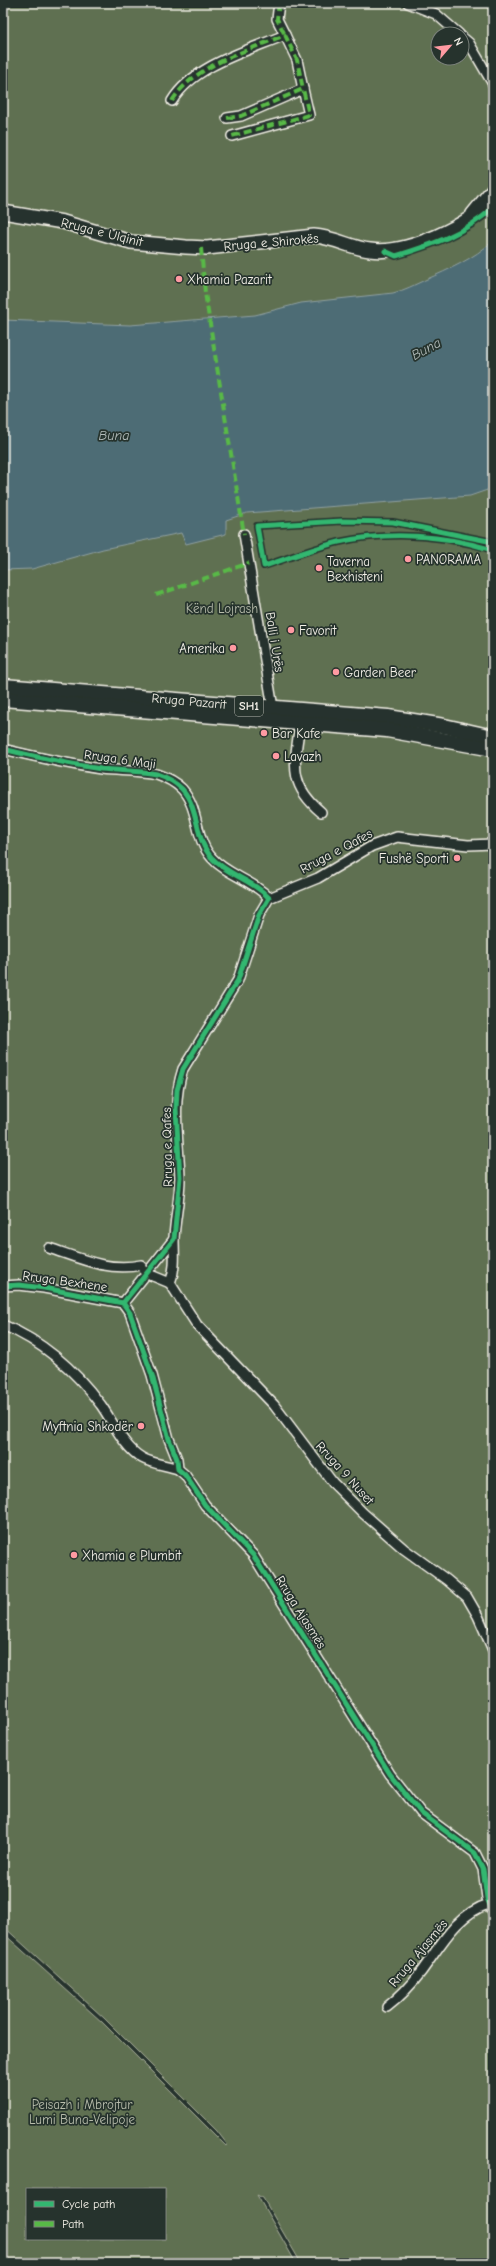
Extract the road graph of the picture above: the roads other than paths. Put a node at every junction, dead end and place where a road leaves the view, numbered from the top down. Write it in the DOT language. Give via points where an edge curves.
graph roads {
  1 [pos="279,3"];
  2 [pos="408,3"];
  3 [pos="450,26"];
  4 [pos="285,35"];
  5 [pos="470,45"];
  6 [pos="493,84"];
  7 [pos="303,89"];
  8 [pos="172,101"];
  9 [pos="227,118"];
  10 [pos="232,136"];
  11 [pos="493,186"];
  12 [pos="493,198"];
  13 [pos="3,212"];
  14 [pos="470,219"];
  15 [pos="201,248"];
  16 [pos="244,534"];
  17 [pos="3,686"];
  18 [pos="3,699"];
  19 [pos="273,708"];
  20 [pos="300,723"];
  21 [pos="493,737"];
  22 [pos="3,749"];
  23 [pos="493,749"];
  24 [pos="321,812"];
  25 [pos="493,844"];
  26 [pos="269,898"];
  27 [pos="174,1238"];
  28 [pos="49,1248"];
  29 [pos="170,1283"];
  30 [pos="3,1286"];
  31 [pos="123,1303"];
  32 [pos="3,1325"];
  33 [pos="178,1469"];
  34 [pos="493,1650"];
  35 [pos="491,1908"];
  36 [pos="387,2008"];
  1 -- 4 [label="street" via="277,19"];
  2 -- 3 [label="street" via="436,14"];
  4 -- 7 [label="street" via="297,60"];
  4 -- 8 [label="street" via="204,70 180,88"];
  5 -- 6 [label="street"];
  7 -- 9 [label="street" via="241,116"];
  7 -- 10 [label="street" via="308,115"];
  11 -- 14 [label="street" via="473,209"];
  12 -- 14 [label="main road, Rruga e Shirokës"];
  13 -- 15 [label="main road, Rruga e Ulqinit" via="63,222 131,242"];
  14 -- 15 [label="main road, Rruga e Shirokës" via="423,241 385,251 365,250 332,238 314,236"];
  16 -- 19 [label="street, Balli i Urës"];
  17 -- 19 [label="main road, Rruga Pazarit / SH1"];
  18 -- 20 [label="main road, Rruga Pazarit / SH1"];
  19 -- 21 [label="main road, Rruga Pazarit / SH1" via="388,717"];
  20 -- 23 [label="main road, Rruga Pazarit / SH1" via="387,730"];
  20 -- 24 [label="street" via="294,773 306,795"];
  22 -- 26 [label="street, Rruga 6 Maji" via="48,760 155,774 172,782 192,804 200,835 213,860 257,886"];
  25 -- 26 [label="street, Rruga e Qafes" via="468,845 391,838 372,846 318,878"];
  26 -- 27 [label="street, Rruga e Qafes" via="259,915 238,980 183,1069 180,1079 176,1109 180,1177"];
  27 -- 29 [label="street, Rruga e Qafes" via="175,1256"];
  27 -- 31 [label="street"];
  28 -- 29 [label="street, bridge" via="109,1267 142,1268"];
  29 -- 34 [label="street, Rruga 9 Nuset" via="200,1329 274,1405 333,1483 404,1549 467,1597"];
  30 -- 31 [label="street, Rruga Bexhene" via="44,1288"];
  31 -- 33 [label="street, Rruga Ajasmës" via="130,1314 152,1375"];
  32 -- 33 [label="street" via="43,1346 69,1367 137,1454"];
  33 -- 35 [label="street, Rruga Ajasmës" via="205,1505 253,1555 394,1779 426,1817 475,1853 483,1869"];
  35 -- 36 [label="street, Rruga Ajasmës" via="476,1910 449,1933 417,1976"];
}
